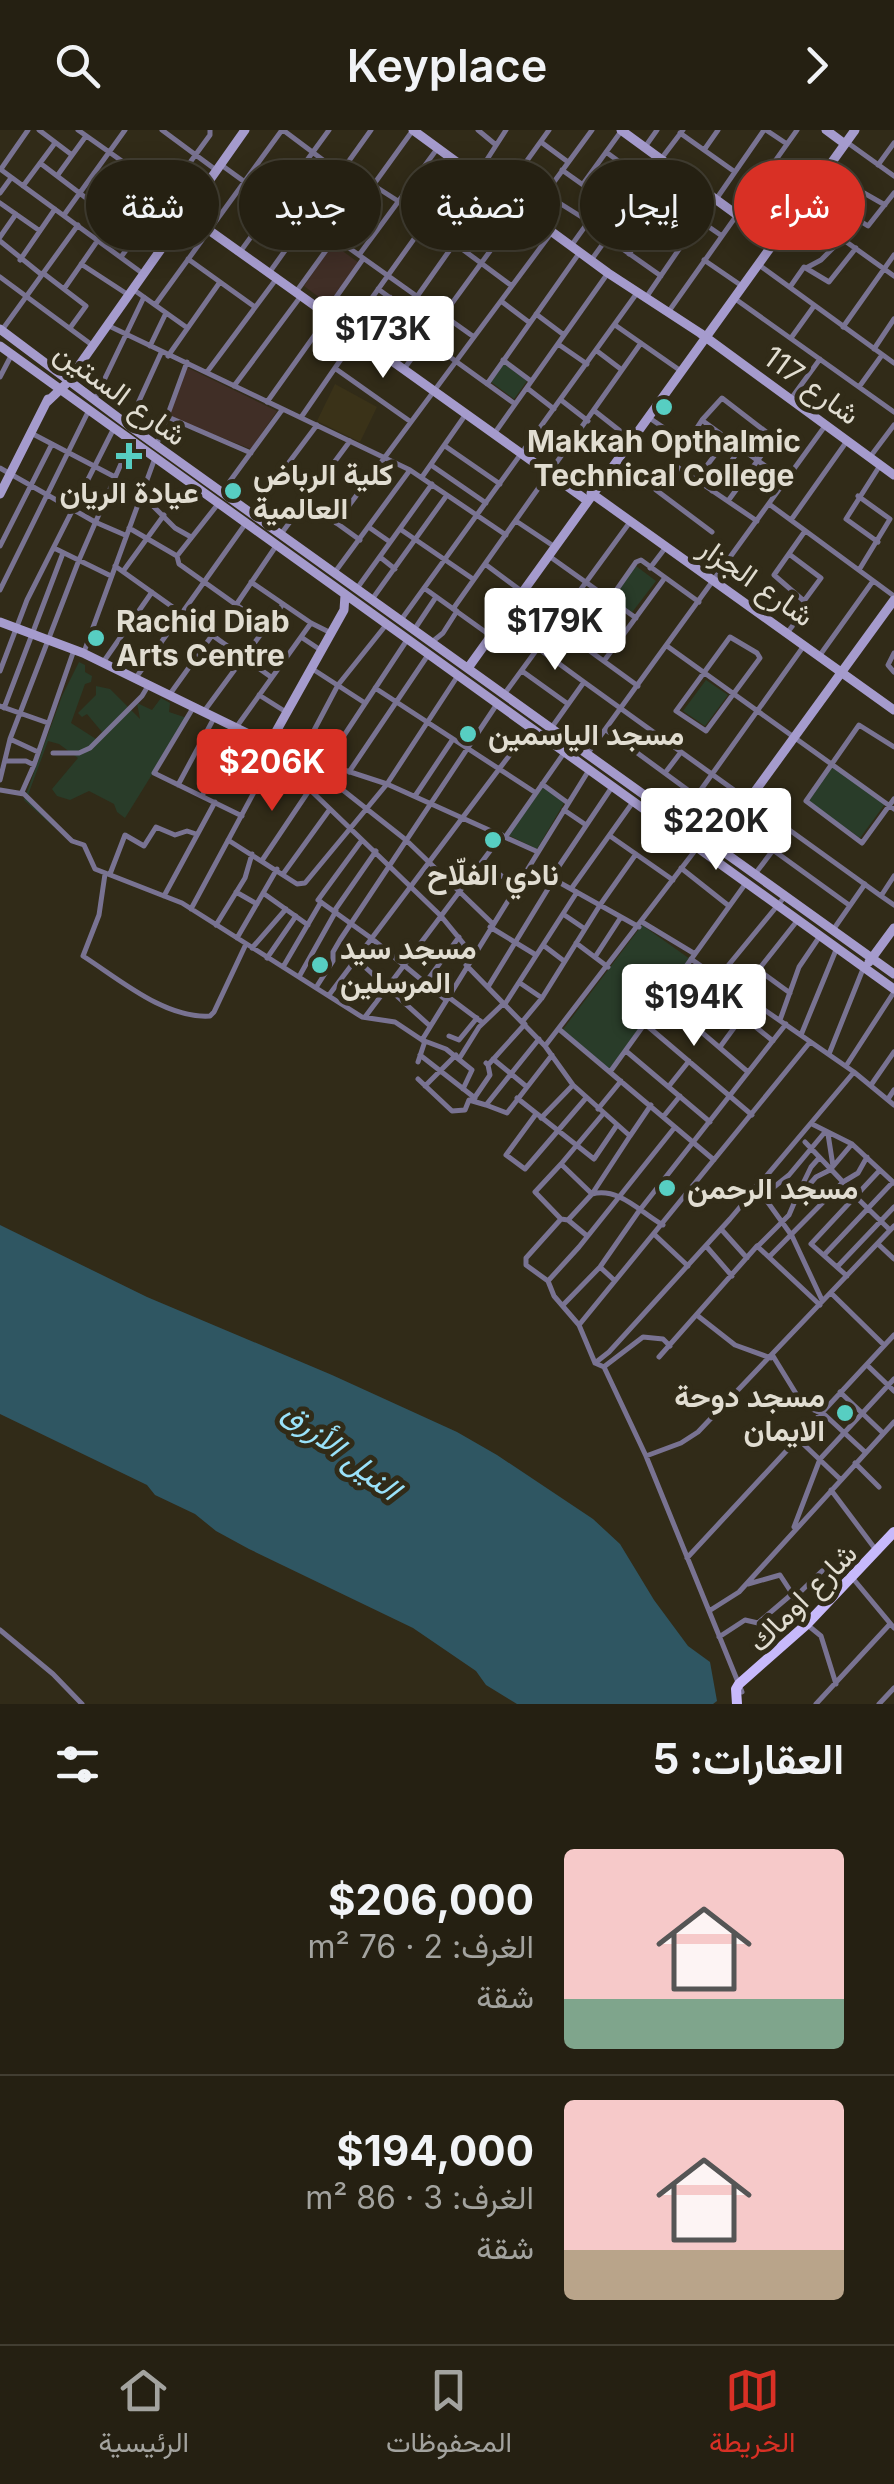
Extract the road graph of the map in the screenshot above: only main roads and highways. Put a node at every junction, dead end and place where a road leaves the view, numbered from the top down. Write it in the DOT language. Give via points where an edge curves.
graph roads {
  1 [pos="894,1536"];
  2 [pos="873,1556"];
  3 [pos="810,1624"];
  4 [pos="740,1695"];
  1 -- 2 [label="main road, شارع اوماك"];
  2 -- 3 [label="main road, شارع اوماك"];
  2 -- 3 [label="main road, شارع اوماك"];
  3 -- 4 [label="main road, شارع اوماك"];
  3 -- 4 [label="main road, شارع اوماك" via="751,1673"];
}
